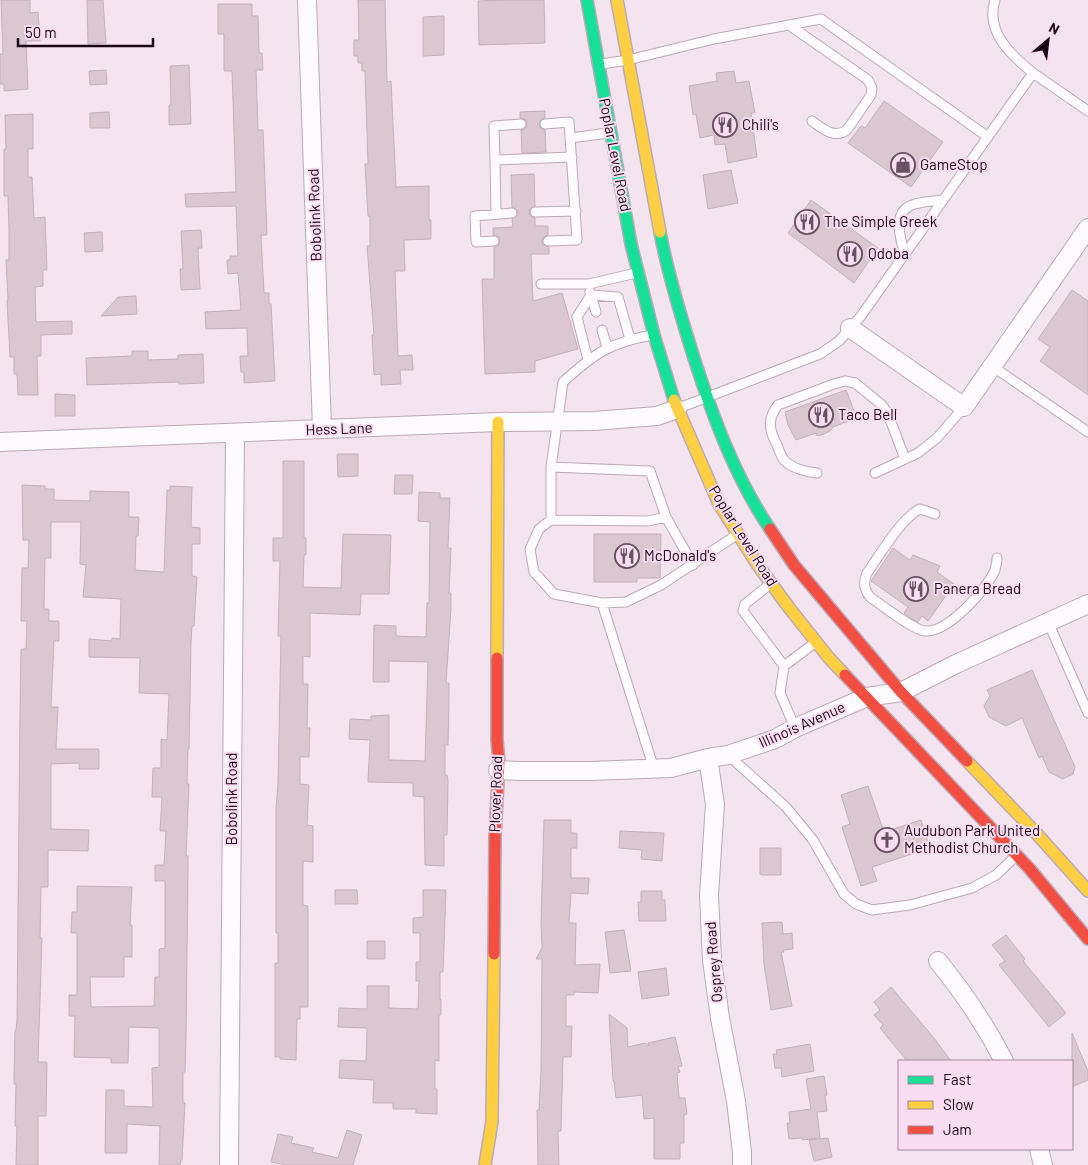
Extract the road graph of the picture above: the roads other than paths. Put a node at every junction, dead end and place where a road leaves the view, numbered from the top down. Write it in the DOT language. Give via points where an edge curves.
graph roads {
  1 [pos="307,0"];
  2 [pos="587,0"];
  3 [pos="617,0"];
  4 [pos="995,0"];
  5 [pos="788,25"];
  6 [pos="628,60"];
  7 [pos="598,64"];
  8 [pos="1033,73"];
  9 [pos="1088,111"];
  10 [pos="812,121"];
  11 [pos="521,124"];
  12 [pos="545,124"];
  13 [pos="610,133"];
  14 [pos="988,137"];
  15 [pos="571,138"];
  16 [pos="572,157"];
  17 [pos="495,160"];
  18 [pos="943,200"];
  19 [pos="576,211"];
  20 [pos="535,212"];
  21 [pos="512,213"];
  22 [pos="496,214"];
  23 [pos="1088,228"];
  24 [pos="494,241"];
  25 [pos="548,241"];
  26 [pos="905,255"];
  27 [pos="638,272"];
  28 [pos="541,284"];
  29 [pos="589,284"];
  30 [pos="591,295"];
  31 [pos="596,312"];
  32 [pos="850,328"];
  33 [pos="602,330"];
  34 [pos="654,334"];
  35 [pos="630,339"];
  36 [pos="608,347"];
  37 [pos="588,360"];
  38 [pos="992,366"];
  39 [pos="707,398"];
  40 [pos="964,407"];
  41 [pos="677,410"];
  42 [pos="556,421"];
  43 [pos="498,422"];
  44 [pos="322,429"];
  45 [pos="1088,432"];
  46 [pos="235,433"];
  47 [pos="0,442"];
  48 [pos="905,459"];
  49 [pos="551,467"];
  50 [pos="816,473"];
  51 [pos="875,473"];
  52 [pos="935,514"];
  53 [pos="666,517"];
  54 [pos="551,520"];
  55 [pos="738,534"];
  56 [pos="997,558"];
  57 [pos="693,565"];
  58 [pos="771,583"];
  59 [pos="602,603"];
  60 [pos="1088,604"];
  61 [pos="1048,622"];
  62 [pos="816,642"];
  63 [pos="784,666"];
  64 [pos="900,692"];
  65 [pos="867,697"];
  66 [pos="1088,713"];
  67 [pos="796,728"];
  68 [pos="728,756"];
  69 [pos="708,758"];
  70 [pos="654,769"];
  71 [pos="498,770"];
  72 [pos="1017,856"];
  73 [pos="1088,891"];
  74 [pos="1088,939"];
  75 [pos="938,961"];
  76 [pos="1003,1060"];
  77 [pos="1039,1150"];
  78 [pos="228,1165"];
  79 [pos="485,1165"];
  80 [pos="742,1165"];
  81 [pos="1043,1165"];
  1 -- 44 [label="street, Bobolink Road"];
  2 -- 7 [label="main road, Poplar Level Road"];
  3 -- 6 [label="main road, Poplar Level Road"];
  4 -- 8 [label="lane" via="992,18 995,31 1006,48"];
  5 -- 6 [label="lane"];
  5 -- 10 [label="lane" via="868,80 872,88 871,95 841,134 826,131"];
  5 -- 14 [label="lane" via="822,18"];
  6 -- 7 [label="lane"];
  6 -- 39 [label="main road, Poplar Level Road" via="678,309"];
  7 -- 13 [label="main road, Poplar Level Road"];
  8 -- 9 [label="lane"];
  8 -- 14 [label="lane"];
  11 -- 17 [label="lane" via="494,126"];
  12 -- 15 [label="lane" via="569,122"];
  13 -- 15 [label="lane"];
  13 -- 27 [label="main road, Poplar Level Road"];
  14 -- 18 [label="lane"];
  15 -- 16 [label="lane"];
  16 -- 17 [label="lane"];
  16 -- 19 [label="lane"];
  17 -- 22 [label="lane"];
  18 -- 26 [label="lane"];
  18 -- 26 [label="lane" via="916,203 904,210 898,224"];
  19 -- 20 [label="lane"];
  19 -- 25 [label="lane" via="576,240"];
  21 -- 22 [label="lane"];
  22 -- 24 [label="lane" via="475,216 476,242"];
  23 -- 38 [label="street"];
  26 -- 32 [label="lane"];
  27 -- 29 [label="lane"];
  27 -- 34 [label="main road, Poplar Level Road"];
  28 -- 29 [label="lane"];
  29 -- 30 [label="lane"];
  30 -- 31 [label="lane"];
  30 -- 35 [label="lane" via="618,297"];
  30 -- 37 [label="lane" via="577,317"];
  32 -- 39 [label="lane" via="839,342 820,354"];
  32 -- 40 [label="street"];
  33 -- 36 [label="lane"];
  34 -- 35 [label="lane"];
  34 -- 41 [label="main road, Poplar Level Road"];
  35 -- 36 [label="lane"];
  36 -- 37 [label="lane"];
  37 -- 42 [label="lane" via="563,382"];
  38 -- 40 [label="street"];
  38 -- 45 [label="lane"];
  39 -- 41 [label="lane"];
  39 -- 64 [label="main road, Poplar Level Road" via="734,464 764,520 789,557"];
  40 -- 48 [label="lane" via="937,438"];
  41 -- 42 [label="street, Hess Lane" via="657,416"];
  41 -- 55 [label="main road, Poplar Level Road" via="719,504"];
  42 -- 43 [label="street, Hess Lane"];
  42 -- 49 [label="lane"];
  43 -- 44 [label="street, Hess Lane"];
  43 -- 71 [label="main road, Plover Road"];
  44 -- 46 [label="street, Hess Lane"];
  46 -- 47 [label="street, Hess Lane"];
  46 -- 78 [label="street, Bobolink Road"];
  48 -- 50 [label="lane" via="882,405 855,383 845,381 778,405 769,420 770,433 784,460 805,472"];
  48 -- 51 [label="lane"];
  49 -- 53 [label="lane" via="650,471"];
  49 -- 54 [label="lane"];
  52 -- 56 [label="lane" via="920,509 911,513 864,580 870,597 916,628 926,631 938,628 974,600 996,568"];
  53 -- 54 [label="lane" via="648,521"];
  53 -- 57 [label="lane"];
  54 -- 59 [label="lane" via="539,529 530,550 534,572 554,594"];
  55 -- 57 [label="lane"];
  55 -- 58 [label="main road, Poplar Level Road"];
  57 -- 59 [label="lane" via="626,602"];
  58 -- 62 [label="main road, Poplar Level Road"];
  58 -- 63 [label="lane" via="745,604 742,611"];
  59 -- 70 [label="lane"];
  60 -- 61 [label="street, Illinois Avenue"];
  61 -- 64 [label="street, Illinois Avenue"];
  61 -- 66 [label="lane"];
  62 -- 63 [label="lane"];
  62 -- 65 [label="main road, Poplar Level Road"];
  63 -- 67 [label="lane" via="780,692"];
  64 -- 65 [label="street, Illinois Avenue"];
  64 -- 73 [label="main road, Poplar Level Road" via="1038,834"];
  65 -- 67 [label="street, Illinois Avenue"];
  65 -- 72 [label="main road, Poplar Level Road"];
  67 -- 68 [label="street, Illinois Avenue"];
  68 -- 69 [label="street, Illinois Avenue"];
  68 -- 72 [label="lane" via="786,807 813,840 844,894 856,904 872,910 910,905 972,888 996,875"];
  69 -- 70 [label="street, Illinois Avenue"];
  69 -- 80 [label="street, Osprey Road" via="715,804 709,895 712,960 736,1101"];
  70 -- 71 [label="street, Illinois Avenue"];
  71 -- 79 [label="main road, Plover Road" via="492,1120"];
  72 -- 74 [label="main road, Poplar Level Road"];
  75 -- 76 [label="street" via="957,984"];
  77 -- 81 [label="street"];
}
